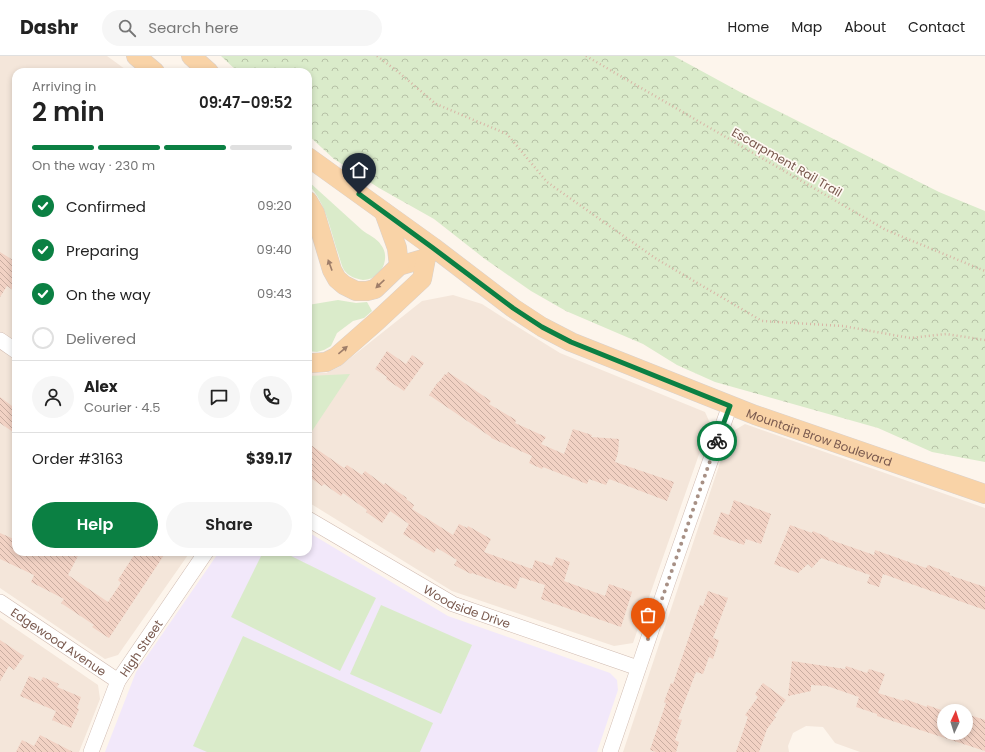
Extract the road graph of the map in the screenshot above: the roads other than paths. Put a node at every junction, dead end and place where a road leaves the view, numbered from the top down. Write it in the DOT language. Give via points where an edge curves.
graph roads {
  1 [pos="136,56"];
  2 [pos="191,56"];
  3 [pos="150,68"];
  4 [pos="204,68"];
  5 [pos="312,160"];
  6 [pos="312,208"];
  7 [pos="384,212"];
  8 [pos="429,253"];
  9 [pos="399,266"];
  10 [pos="0,340"];
  11 [pos="12,348"];
  12 [pos="312,364"];
  13 [pos="730,406"];
  14 [pos="985,494"];
  15 [pos="312,521"];
  16 [pos="203,556"];
  17 [pos="0,602"];
  18 [pos="638,668"];
  19 [pos="118,681"];
  20 [pos="91,752"];
  21 [pos="610,752"];
  1 -- 3 [label="main road"];
  2 -- 4 [label="main road"];
  5 -- 7 [label="main road, Mountain Brow Boulevard"];
  9 -- 6 [label="main road, one-way" via="375,289 356,291 344,285 332,270"];
  7 -- 8 [label="main road, Mountain Brow Boulevard"];
  7 -- 9 [label="main road" via="397,248"];
  8 -- 9 [label="main road"];
  12 -- 8 [label="main road, one-way" via="326,362 336,357 377,322 422,279"];
  8 -- 13 [label="main road, Mountain Brow Boulevard" via="486,287 542,327 571,342"];
  10 -- 11 [label="street"];
  13 -- 14 [label="main road, Mountain Brow Boulevard"];
  13 -- 18 [label="street"];
  15 -- 18 [label="street, Woodside Drive" via="453,604"];
  16 -- 19 [label="street, High Street"];
  17 -- 19 [label="street, Edgewood Avenue"];
  18 -- 21 [label="street"];
  19 -- 20 [label="street, High Street"];
}
